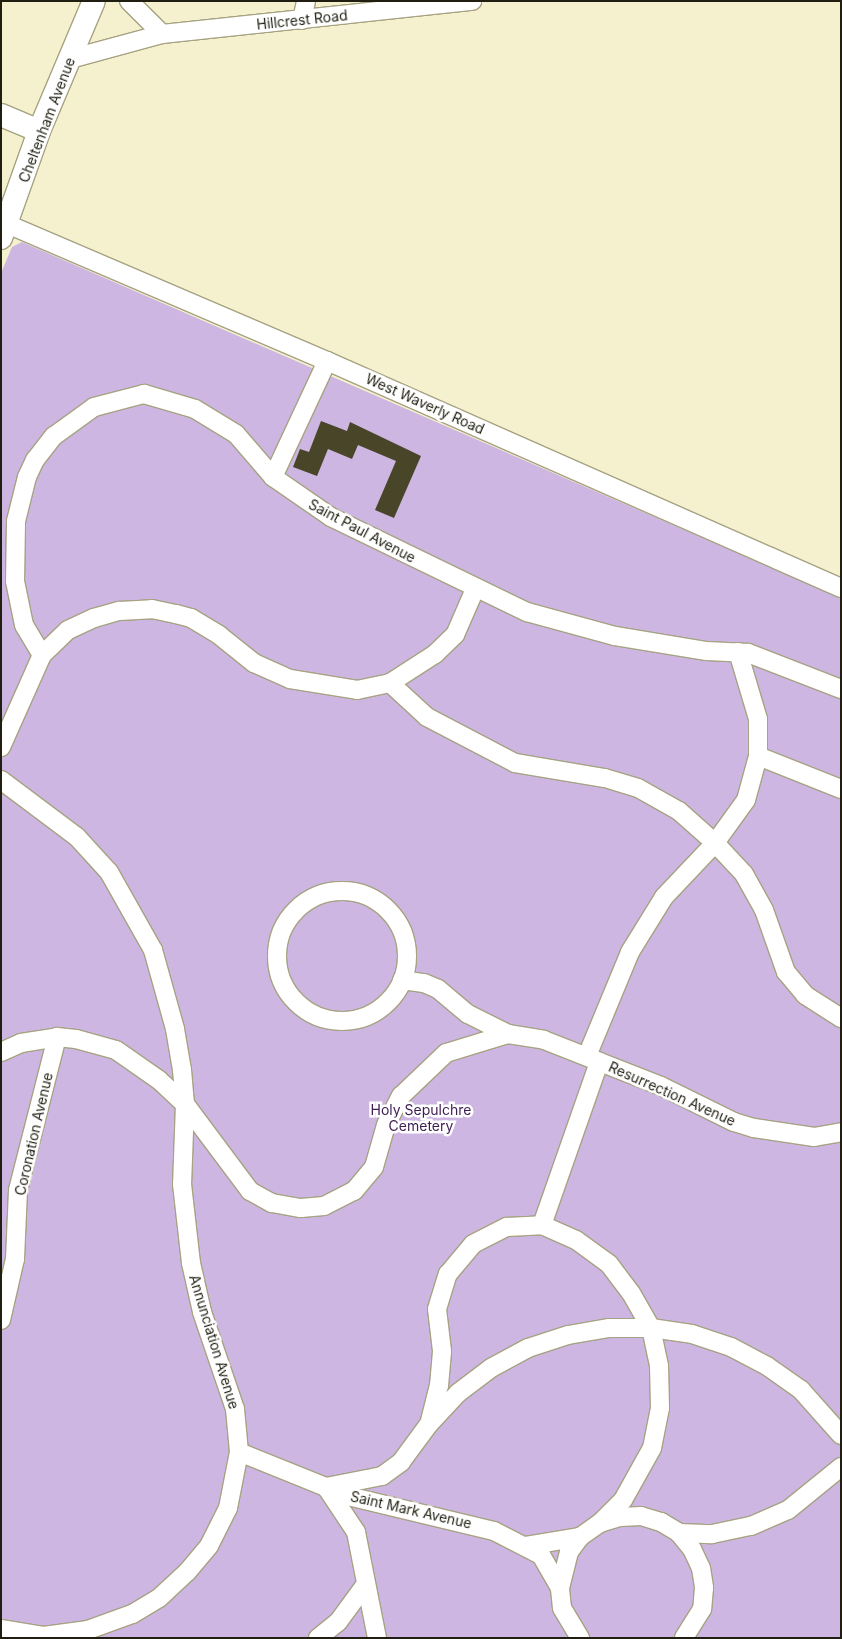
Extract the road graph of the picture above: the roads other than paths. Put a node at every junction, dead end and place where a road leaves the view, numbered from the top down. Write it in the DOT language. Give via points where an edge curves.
graph roads {
  1 [pos="94,1"];
  2 [pos="129,1"];
  3 [pos="306,1"];
  4 [pos="472,1"];
  5 [pos="302,20"];
  6 [pos="162,34"];
  7 [pos="70,59"];
  8 [pos="1,115"];
  9 [pos="39,131"];
  10 [pos="5,226"];
  11 [pos="327,361"];
  12 [pos="273,477"];
  13 [pos="841,588"];
  14 [pos="475,589"];
  15 [pos="738,652"];
  16 [pos="42,655"];
  17 [pos="390,682"];
  18 [pos="841,689"];
  19 [pos="1,747"];
  20 [pos="758,756"];
  21 [pos="1,780"];
  22 [pos="841,789"];
  23 [pos="715,843"];
  24 [pos="402,980"];
  25 [pos="841,1018"];
  26 [pos="508,1034"];
  27 [pos="56,1038"];
  28 [pos="1,1052"];
  29 [pos="593,1059"];
  30 [pos="185,1104"];
  31 [pos="841,1132"];
  32 [pos="542,1224"];
  33 [pos="1,1320"];
  34 [pos="651,1328"];
  35 [pos="429,1424"];
  36 [pos="841,1435"];
  37 [pos="239,1452"];
  38 [pos="841,1467"];
  39 [pos="326,1487"];
  40 [pos="600,1523"];
  41 [pos="679,1533"];
  42 [pos="580,1538"];
  43 [pos="526,1546"];
  44 [pos="366,1584"];
  45 [pos="560,1588"];
  46 [pos="1,1629"];
  47 [pos="572,1634"];
  48 [pos="318,1638"];
  49 [pos="377,1638"];
  50 [pos="684,1638"];
  1 -- 7 [label="main road, Cheltenham Avenue"];
  2 -- 6 [label="street"];
  3 -- 5 [label="street"];
  4 -- 5 [label="street, Hillcrest Road"];
  5 -- 6 [label="street, Hillcrest Road"];
  6 -- 7 [label="street, Hillcrest Road"];
  7 -- 9 [label="main road, Cheltenham Avenue"];
  8 -- 9 [label="main road"];
  9 -- 10 [label="main road, Cheltenham Avenue"];
  10 -- 11 [label="street, West Waverly Road"];
  11 -- 12 [label="street"];
  11 -- 13 [label="street, West Waverly Road"];
  12 -- 14 [label="street, Saint Paul Avenue" via="331,517"];
  12 -- 16 [label="street, Saint Paul Avenue" via="236,434 195,409 144,394 94,407 54,436 35,460 27,477 20,497 13,543 15,581 24,625"];
  14 -- 15 [label="street, Saint Paul Avenue" via="527,612 615,636"];
  14 -- 17 [label="street" via="455,635 422,665"];
  15 -- 18 [label="street, Saint Paul Avenue"];
  15 -- 20 [label="street" via="758,719"];
  16 -- 17 [label="street" via="68,630 83,622 114,612 152,609 191,618 254,663 290,679 357,690"];
  16 -- 19 [label="street"];
  17 -- 23 [label="street" via="427,717 475,745 515,763 605,778 638,788 679,811"];
  20 -- 22 [label="street"];
  20 -- 23 [label="street" via="746,800"];
  21 -- 30 [label="street, Annunciation Avenue" via="77,837 109,872 140,922 153,950 172,1014"];
  23 -- 25 [label="street" via="744,874 764,910 786,972 805,995"];
  23 -- 29 [label="street" via="664,897 630,952"];
  24 -- 24 [label="street" via="407,960 405,940 397,921 366,895 346,891 319,895 291,914 280,932 276,954 280,977 290,997 307,1012 322,1018 351,1021 373,1014 390,1000"];
  24 -- 26 [label="street" via="438,989 468,1014"];
  26 -- 29 [label="street, Resurrection Avenue" via="544,1040"];
  26 -- 30 [label="street" via="446,1053 401,1096 386,1125 374,1167 354,1191 324,1206 286,1206 272,1203 250,1191"];
  27 -- 28 [label="street" via="21,1043"];
  27 -- 30 [label="street" via="76,1039 116,1050 159,1080"];
  27 -- 33 [label="street, Coronation Avenue" via="18,1190 15,1259"];
  29 -- 31 [label="street, Resurrection Avenue" via="754,1128 814,1137"];
  29 -- 32 [label="street"];
  30 -- 37 [label="street, Annunciation Avenue" via="182,1184 191,1263 202,1312 236,1410"];
  32 -- 34 [label="street" via="576,1240 609,1264"];
  32 -- 35 [label="street" via="508,1227 473,1244 448,1274 437,1309 442,1351 439,1386"];
  34 -- 35 [label="street" via="609,1328 568,1335 528,1348 458,1393"];
  34 -- 36 [label="street" via="700,1336 768,1366 801,1390"];
  34 -- 40 [label="street" via="659,1366 660,1408 652,1448 623,1500"];
  35 -- 39 [label="street" via="400,1462 382,1476"];
  37 -- 39 [label="street, Saint Mark Avenue"];
  37 -- 46 [label="street, Annunciation Avenue" via="228,1508 208,1546 187,1572 159,1598 132,1614 88,1630 43,1636"];
  38 -- 41 [label="street" via="788,1510 751,1526 712,1534"];
  39 -- 43 [label="street, Saint Mark Avenue" via="403,1512 448,1518 494,1531"];
  39 -- 44 [label="street" via="356,1532"];
  40 -- 41 [label="street, Saint Mark Avenue" via="640,1516 661,1522"];
  40 -- 42 [label="street, Saint Mark Avenue"];
  41 -- 50 [label="street, Saint Mark Avenue" via="701,1568 704,1588 702,1609"];
  42 -- 43 [label="street, Saint Mark Avenue"];
  42 -- 45 [label="street, Saint Mark Avenue" via="569,1552"];
  43 -- 45 [label="street, Saint Mark Avenue" via="541,1555"];
  44 -- 48 [label="street" via="338,1622"];
  44 -- 49 [label="street"];
  45 -- 47 [label="street, Saint Mark Avenue" via="562,1608"];
}
